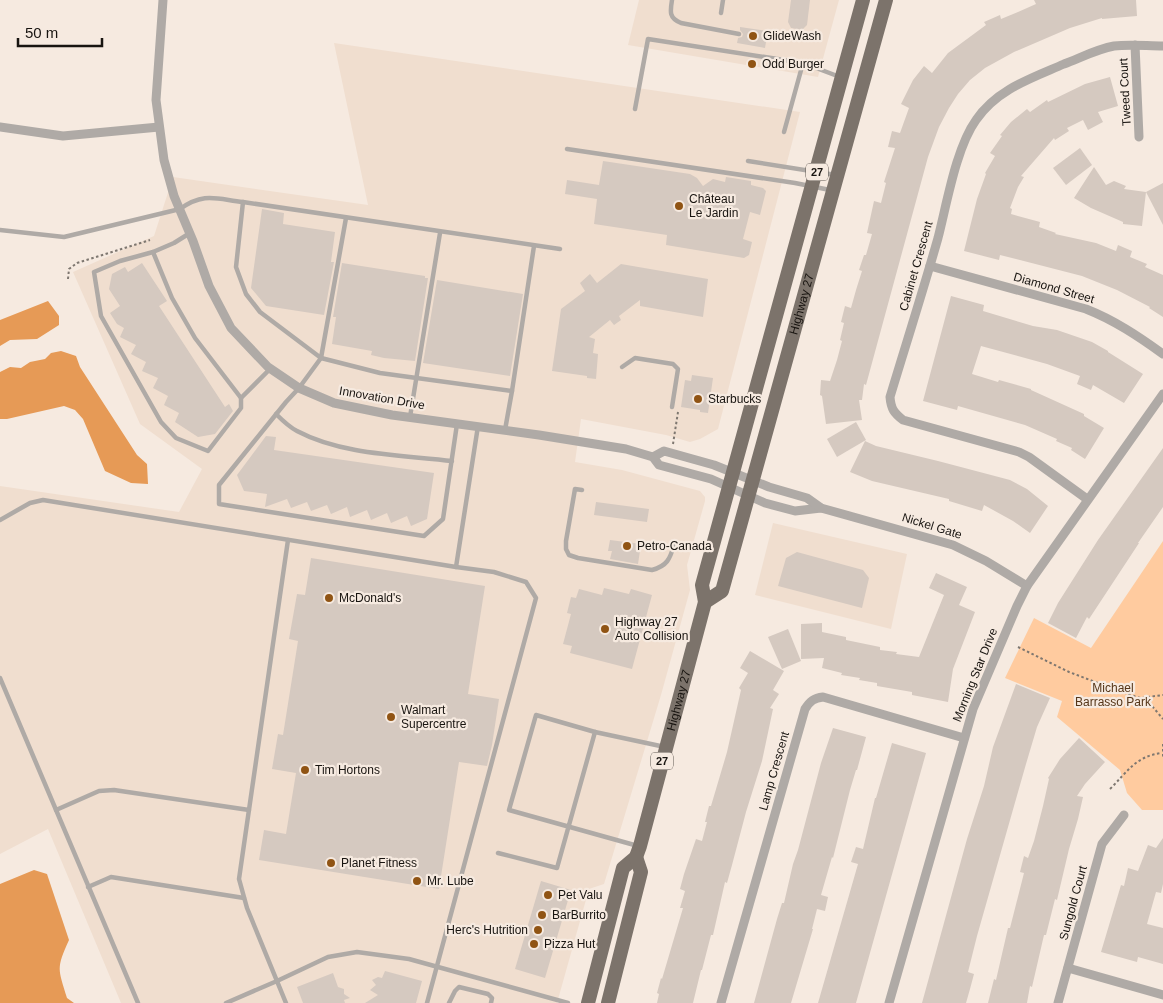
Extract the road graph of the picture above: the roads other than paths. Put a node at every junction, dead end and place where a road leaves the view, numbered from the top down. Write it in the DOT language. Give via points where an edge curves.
graph roads {
  1 [pos="163,0"];
  2 [pos="672,0"];
  3 [pos="723,0"];
  4 [pos="863,0"];
  5 [pos="886,0"];
  6 [pos="721,14"];
  7 [pos="782,33"];
  8 [pos="739,34"];
  9 [pos="767,38"];
  10 [pos="1135,45"];
  11 [pos="1163,46"];
  12 [pos="803,63"];
  13 [pos="841,77"];
  14 [pos="635,109"];
  15 [pos="0,127"];
  16 [pos="159,127"];
  17 [pos="784,132"];
  18 [pos="1139,137"];
  19 [pos="567,148"];
  20 [pos="748,161"];
  21 [pos="817,171"];
  22 [pos="837,175"];
  23 [pos="812,186"];
  24 [pos="832,191"];
  25 [pos="243,202"];
  26 [pos="180,209"];
  27 [pos="346,218"];
  28 [pos="0,230"];
  29 [pos="190,233"];
  30 [pos="440,233"];
  31 [pos="534,246"];
  32 [pos="560,250"];
  33 [pos="153,252"];
  34 [pos="930,266"];
  35 [pos="1163,354"];
  36 [pos="321,358"];
  37 [pos="622,367"];
  38 [pos="270,369"];
  39 [pos="416,377"];
  40 [pos="299,388"];
  41 [pos="512,391"];
  42 [pos="1163,394"];
  43 [pos="241,398"];
  44 [pos="672,407"];
  45 [pos="276,414"];
  46 [pos="410,417"];
  47 [pos="457,424"];
  48 [pos="478,426"];
  49 [pos="505,430"];
  50 [pos="653,457"];
  51 [pos="452,461"];
  52 [pos="733,473"];
  53 [pos="752,480"];
  54 [pos="729,487"];
  55 [pos="582,490"];
  56 [pos="748,496"];
  57 [pos="1088,500"];
  58 [pos="821,508"];
  59 [pos="0,520"];
  60 [pos="288,540"];
  61 [pos="674,545"];
  62 [pos="456,567"];
  63 [pos="1027,586"];
  64 [pos="705,602"];
  65 [pos="0,678"];
  66 [pos="595,732"];
  67 [pos="964,738"];
  68 [pos="666,748"];
  69 [pos="56,810"];
  70 [pos="249,810"];
  71 [pos="1124,815"];
  72 [pos="568,827"];
  73 [pos="638,852"];
  74 [pos="498,853"];
  75 [pos="88,887"];
  76 [pos="244,898"];
  77 [pos="436,967"];
  78 [pos="1068,968"];
  79 [pos="278,982"];
  80 [pos="1163,995"];
  81 [pos="138,1003"];
  82 [pos="226,1003"];
  83 [pos="286,1003"];
  84 [pos="427,1003"];
  85 [pos="449,1003"];
  86 [pos="491,1003"];
  87 [pos="568,1003"];
  88 [pos="588,1003"];
  89 [pos="608,1003"];
  90 [pos="721,1003"];
  91 [pos="889,1003"];
  92 [pos="1058,1003"];
  1 -- 16 [label="street, Innovation Drive" via="156,100"];
  2 -- 8 [label="lane" via="674,20"];
  3 -- 6 [label="lane"];
  4 -- 13 [label="main road, Highway 27 / 27"];
  5 -- 22 [label="main road, Highway 27 / 27"];
  7 -- 9 [label="lane" via="775,39"];
  10 -- 11 [label="street, Cabinet Crescent"];
  10 -- 18 [label="street, Tweed Court"];
  10 -- 34 [label="street, Cabinet Crescent" via="1093,52 1020,83 985,108 964,145"];
  12 -- 13 [label="lane"];
  12 -- 14 [label="lane" via="648,39"];
  12 -- 17 [label="lane"];
  13 -- 21 [label="main road, Highway 27 / 27"];
  15 -- 16 [label="street" via="64,136"];
  16 -- 26 [label="street, Innovation Drive" via="164,160"];
  19 -- 23 [label="lane"];
  20 -- 21 [label="lane"];
  21 -- 22 [label="lane"];
  21 -- 23 [label="main road, Highway 27 / 27"];
  22 -- 24 [label="main road, Highway 27 / 27"];
  23 -- 24 [label="lane"];
  23 -- 52 [label="main road, Highway 27 / 27"];
  24 -- 53 [label="main road, Highway 27 / 27"];
  25 -- 26 [label="lane" via="204,197 192,200"];
  25 -- 27 [label="lane"];
  25 -- 36 [label="lane" via="236,268 246,294 260,312"];
  26 -- 28 [label="lane" via="64,237"];
  26 -- 29 [label="street, Innovation Drive"];
  27 -- 30 [label="lane"];
  27 -- 36 [label="lane"];
  29 -- 33 [label="lane"];
  29 -- 38 [label="street, Innovation Drive" via="209,286 231,328"];
  30 -- 31 [label="lane"];
  30 -- 39 [label="lane"];
  31 -- 32 [label="lane"];
  31 -- 41 [label="lane"];
  33 -- 43 [label="lane" via="172,298 195,338"];
  33 -- 43 [label="lane" via="94,272 101,316 161,422 176,438 208,451 241,408"];
  34 -- 35 [label="street, Diamond Street" via="1102,315"];
  34 -- 57 [label="street, Cabinet Crescent" via="890,397 894,413 903,420 1019,452"];
  36 -- 39 [label="lane" via="380,374"];
  36 -- 40 [label="lane"];
  37 -- 44 [label="lane" via="635,358 673,364 678,370 678,377"];
  38 -- 40 [label="street, Innovation Drive"];
  38 -- 43 [label="lane"];
  39 -- 41 [label="lane"];
  39 -- 46 [label="lane"];
  40 -- 45 [label="lane"];
  40 -- 46 [label="street, Innovation Drive" via="334,403"];
  41 -- 49 [label="lane"];
  42 -- 57 [label="street, Morning Star Drive"];
  45 -- 51 [label="lane" via="296,430 324,443"];
  45 -- 51 [label="lane" via="219,485 220,504 424,536 443,519"];
  46 -- 47 [label="street, Innovation Drive"];
  47 -- 48 [label="street, Innovation Drive"];
  47 -- 51 [label="lane"];
  48 -- 49 [label="street, Innovation Drive"];
  48 -- 62 [label="lane"];
  49 -- 50 [label="street, Innovation Drive" via="626,449"];
  50 -- 52 [label="street, Innovation Drive" via="664,451"];
  50 -- 54 [label="street, Innovation Drive" via="660,465"];
  52 -- 53 [label="street, Innovation Drive"];
  52 -- 54 [label="main road, Highway 27 / 27"];
  53 -- 56 [label="main road, Highway 27 / 27"];
  53 -- 58 [label="street, Nickel Gate" via="807,498"];
  54 -- 56 [label="street, Nickel Gate"];
  54 -- 64 [label="main road, Highway 27 / 27" via="702,585"];
  55 -- 61 [label="lane" via="575,489 566,549 569,555 652,570 661,568 670,559"];
  56 -- 58 [label="street, Nickel Gate" via="795,511"];
  56 -- 64 [label="main road, Highway 27 / 27" via="722,591"];
  57 -- 63 [label="street, Morning Star Drive"];
  58 -- 63 [label="street, Nickel Gate" via="953,544"];
  59 -- 60 [label="lane" via="30,503 43,500"];
  60 -- 62 [label="lane"];
  60 -- 70 [label="lane"];
  62 -- 77 [label="lane" via="494,572 526,582 536,598"];
  63 -- 67 [label="street, Morning Star Drive" via="983,683"];
  64 -- 68 [label="main road, Highway 27 / 27"];
  65 -- 69 [label="lane"];
  66 -- 68 [label="lane"];
  66 -- 72 [label="lane"];
  66 -- 72 [label="lane" via="536,715 511,800 509,810"];
  67 -- 90 [label="street, Lamp Crescent" via="823,697 810,702 805,709"];
  67 -- 91 [label="street, Morning Star Drive"];
  68 -- 73 [label="main road, Highway 27 / 27"];
  69 -- 70 [label="lane" via="99,791 114,790"];
  69 -- 75 [label="lane"];
  70 -- 76 [label="lane" via="239,880"];
  71 -- 78 [label="street, Sungold Court" via="1102,844"];
  72 -- 73 [label="lane"];
  72 -- 74 [label="lane" via="557,868"];
  73 -- 88 [label="main road, Highway 27 / 27" via="623,868"];
  73 -- 89 [label="main road, Highway 27 / 27" via="640,872"];
  75 -- 76 [label="lane" via="111,877"];
  75 -- 81 [label="lane"];
  76 -- 79 [label="lane"];
  77 -- 79 [label="lane" via="409,959 357,952 328,957"];
  77 -- 84 [label="lane"];
  77 -- 87 [label="lane"];
  78 -- 80 [label="street"];
  78 -- 92 [label="street, Sungold Court"];
  79 -- 82 [label="lane"];
  79 -- 83 [label="lane"];
  85 -- 86 [label="lane" via="458,987 488,994 492,998"];
}
